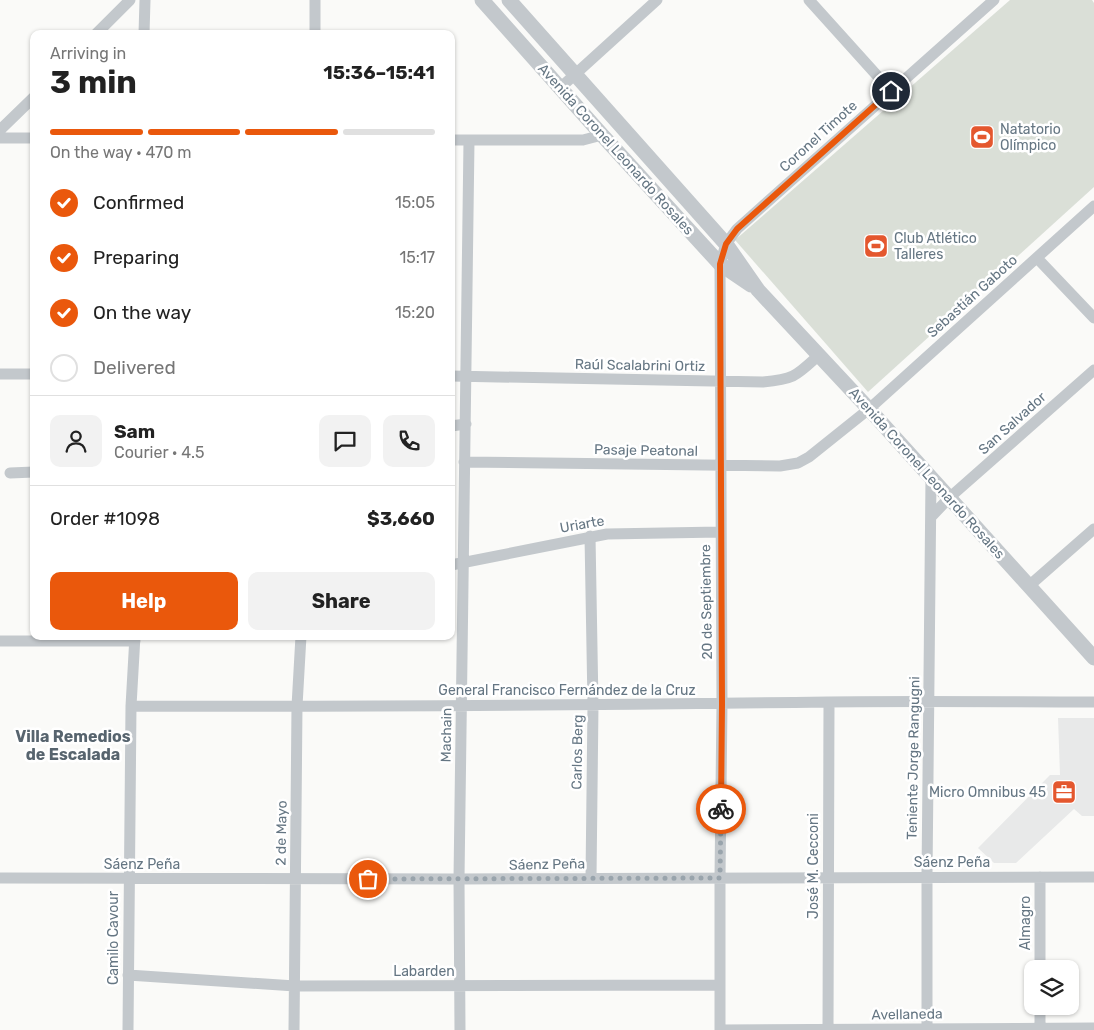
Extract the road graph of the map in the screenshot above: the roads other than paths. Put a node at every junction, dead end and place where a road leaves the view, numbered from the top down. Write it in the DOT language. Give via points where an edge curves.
graph roads {
  1 [pos="130,0"];
  2 [pos="145,0"];
  3 [pos="315,0"];
  4 [pos="482,0"];
  5 [pos="509,0"];
  6 [pos="657,0"];
  7 [pos="809,0"];
  8 [pos="994,0"];
  9 [pos="100,30"];
  10 [pos="144,30"];
  11 [pos="315,30"];
  12 [pos="574,75"];
  13 [pos="560,88"];
  14 [pos="891,91"];
  15 [pos="30,100"];
  16 [pos="0,130"];
  17 [pos="602,135"];
  18 [pos="0,138"];
  19 [pos="30,138"];
  20 [pos="455,140"];
  21 [pos="469,141"];
  22 [pos="1094,206"];
  23 [pos="726,244"];
  24 [pos="1037,258"];
  25 [pos="720,264"];
  26 [pos="758,290"];
  27 [pos="1094,318"];
  28 [pos="819,355"];
  29 [pos="1094,370"];
  30 [pos="0,374"];
  31 [pos="30,374"];
  32 [pos="455,376"];
  33 [pos="467,376"];
  34 [pos="720,382"];
  35 [pos="869,409"];
  36 [pos="466,424"];
  37 [pos="455,425"];
  38 [pos="464,462"];
  39 [pos="720,466"];
  40 [pos="10,472"];
  41 [pos="30,472"];
  42 [pos="931,478"];
  43 [pos="463,493"];
  44 [pos="455,494"];
  45 [pos="949,498"];
  46 [pos="931,517"];
  47 [pos="1094,529"];
  48 [pos="720,532"];
  49 [pos="590,536"];
  50 [pos="457,564"];
  51 [pos="1030,585"];
  52 [pos="90,640"];
  53 [pos="135,640"];
  54 [pos="301,640"];
  55 [pos="0,642"];
  56 [pos="1094,658"];
  57 [pos="829,702"];
  58 [pos="1094,702"];
  59 [pos="928,703"];
  60 [pos="722,704"];
  61 [pos="593,705"];
  62 [pos="131,706"];
  63 [pos="297,706"];
  64 [pos="462,706"];
  65 [pos="927,876"];
  66 [pos="1094,876"];
  67 [pos="828,877"];
  68 [pos="1040,877"];
  69 [pos="0,878"];
  70 [pos="296,878"];
  71 [pos="591,878"];
  72 [pos="720,878"];
  73 [pos="459,879"];
  74 [pos="128,880"];
  75 [pos="1040,960"];
  76 [pos="128,975"];
  77 [pos="720,985"];
  78 [pos="295,986"];
  79 [pos="460,986"];
  80 [pos="1040,1015"];
  81 [pos="1040,1028"];
  82 [pos="1094,1028"];
  83 [pos="927,1029"];
  84 [pos="128,1030"];
  85 [pos="294,1030"];
  86 [pos="460,1030"];
  87 [pos="720,1030"];
  88 [pos="828,1030"];
  1 -- 9 [label="street"];
  2 -- 10 [label="street"];
  3 -- 11 [label="street"];
  4 -- 13 [label="street, Avenida Coronel Leonardo Rosales"];
  5 -- 12 [label="street, Avenida Coronel Leonardo Rosales"];
  6 -- 12 [label="street"];
  7 -- 14 [label="street"];
  8 -- 14 [label="street, Coronel Timote"];
  12 -- 13 [label="street"];
  12 -- 23 [label="street, Avenida Coronel Leonardo Rosales"];
  13 -- 17 [label="street, Avenida Coronel Leonardo Rosales"];
  14 -- 23 [label="street, Coronel Timote" via="737,229"];
  15 -- 16 [label="street"];
  17 -- 21 [label="street" via="583,140"];
  17 -- 25 [label="street, Avenida Coronel Leonardo Rosales"];
  18 -- 19 [label="street"];
  20 -- 21 [label="street"];
  21 -- 33 [label="street, Machain"];
  22 -- 24 [label="street, Sebastián Gaboto"];
  23 -- 25 [label="street, Coronel Timote"];
  23 -- 26 [label="street, Avenida Coronel Leonardo Rosales"];
  24 -- 27 [label="street"];
  24 -- 35 [label="street, Sebastián Gaboto"];
  25 -- 26 [label="street, Avenida Coronel Leonardo Rosales"];
  25 -- 34 [label="street, 20 de Septiembre"];
  26 -- 28 [label="street, Avenida Coronel Leonardo Rosales"];
  28 -- 34 [label="street, Raúl Scalabrini Ortiz" via="792,378"];
  28 -- 35 [label="street, Avenida Coronel Leonardo Rosales"];
  29 -- 45 [label="street, San Salvador"];
  30 -- 31 [label="street"];
  32 -- 33 [label="street, Raúl Scalabrini Ortiz"];
  33 -- 34 [label="street, Raúl Scalabrini Ortiz"];
  33 -- 36 [label="street, Machain"];
  34 -- 39 [label="street, 20 de Septiembre"];
  35 -- 39 [label="street, Pasaje Peatonal" via="798,463"];
  35 -- 42 [label="street, Avenida Coronel Leonardo Rosales"];
  36 -- 37 [label="street"];
  36 -- 38 [label="street, Machain"];
  38 -- 39 [label="street, Pasaje Peatonal"];
  38 -- 43 [label="street, Machain"];
  39 -- 48 [label="street, 20 de Septiembre"];
  40 -- 41 [label="street"];
  42 -- 45 [label="street, Avenida Coronel Leonardo Rosales"];
  42 -- 46 [label="street, Teniente Jorge Rangugni"];
  43 -- 44 [label="street"];
  43 -- 50 [label="street, Machain"];
  45 -- 46 [label="street"];
  45 -- 51 [label="street, Avenida Coronel Leonardo Rosales"];
  46 -- 59 [label="street, Teniente Jorge Rangugni"];
  47 -- 51 [label="street"];
  48 -- 49 [label="street, Uriarte"];
  48 -- 60 [label="street, 20 de Septiembre"];
  49 -- 50 [label="street, Uriarte"];
  49 -- 61 [label="street, Carlos Berg"];
  50 -- 64 [label="street, Machain"];
  51 -- 56 [label="street, Avenida Coronel Leonardo Rosales"];
  52 -- 55 [label="street"];
  53 -- 62 [label="street, Camilo Cavour"];
  54 -- 63 [label="street, 2 de Mayo"];
  57 -- 59 [label="street, General Francisco Fernández de la Cruz"];
  57 -- 60 [label="street, General Francisco Fernández de la Cruz"];
  57 -- 67 [label="street, José M. Cecconi"];
  58 -- 59 [label="street, General Francisco Fernández de la Cruz"];
  59 -- 65 [label="street, Teniente Jorge Rangugni"];
  60 -- 61 [label="street, General Francisco Fernández de la Cruz"];
  60 -- 72 [label="street, 20 de Septiembre"];
  61 -- 64 [label="street, General Francisco Fernández de la Cruz"];
  61 -- 71 [label="street, Carlos Berg"];
  62 -- 63 [label="street, General Francisco Fernández de la Cruz"];
  62 -- 74 [label="street, Camilo Cavour"];
  63 -- 64 [label="street, General Francisco Fernández de la Cruz"];
  63 -- 70 [label="street, 2 de Mayo"];
  64 -- 73 [label="street, Machain"];
  65 -- 67 [label="street, Sáenz Peña"];
  65 -- 68 [label="street, Sáenz Peña"];
  65 -- 83 [label="street, Teniente Jorge Rangugni"];
  66 -- 68 [label="street, Sáenz Peña"];
  67 -- 72 [label="street, Sáenz Peña"];
  67 -- 88 [label="street, José M. Cecconi"];
  68 -- 75 [label="street, Almagro"];
  69 -- 74 [label="street, Sáenz Peña"];
  70 -- 73 [label="street, Sáenz Peña"];
  70 -- 74 [label="street, Sáenz Peña"];
  70 -- 78 [label="street, 2 de Mayo"];
  71 -- 72 [label="street, Sáenz Peña"];
  71 -- 73 [label="street, Sáenz Peña"];
  72 -- 77 [label="street, 20 de Septiembre"];
  73 -- 79 [label="street, Machain"];
  74 -- 76 [label="street, Camilo Cavour"];
  76 -- 78 [label="street, Labarden"];
  76 -- 84 [label="street, Camilo Cavour"];
  77 -- 79 [label="street, Labarden"];
  77 -- 87 [label="street, 20 de Septiembre"];
  78 -- 79 [label="street, Labarden"];
  78 -- 85 [label="street, 2 de Mayo"];
  79 -- 86 [label="street, Machain"];
  80 -- 81 [label="street"];
  81 -- 82 [label="street, Avellaneda"];
  81 -- 83 [label="street, Avellaneda"];
  83 -- 88 [label="street, Avellaneda"];
  87 -- 88 [label="street, Avellaneda"];
}
